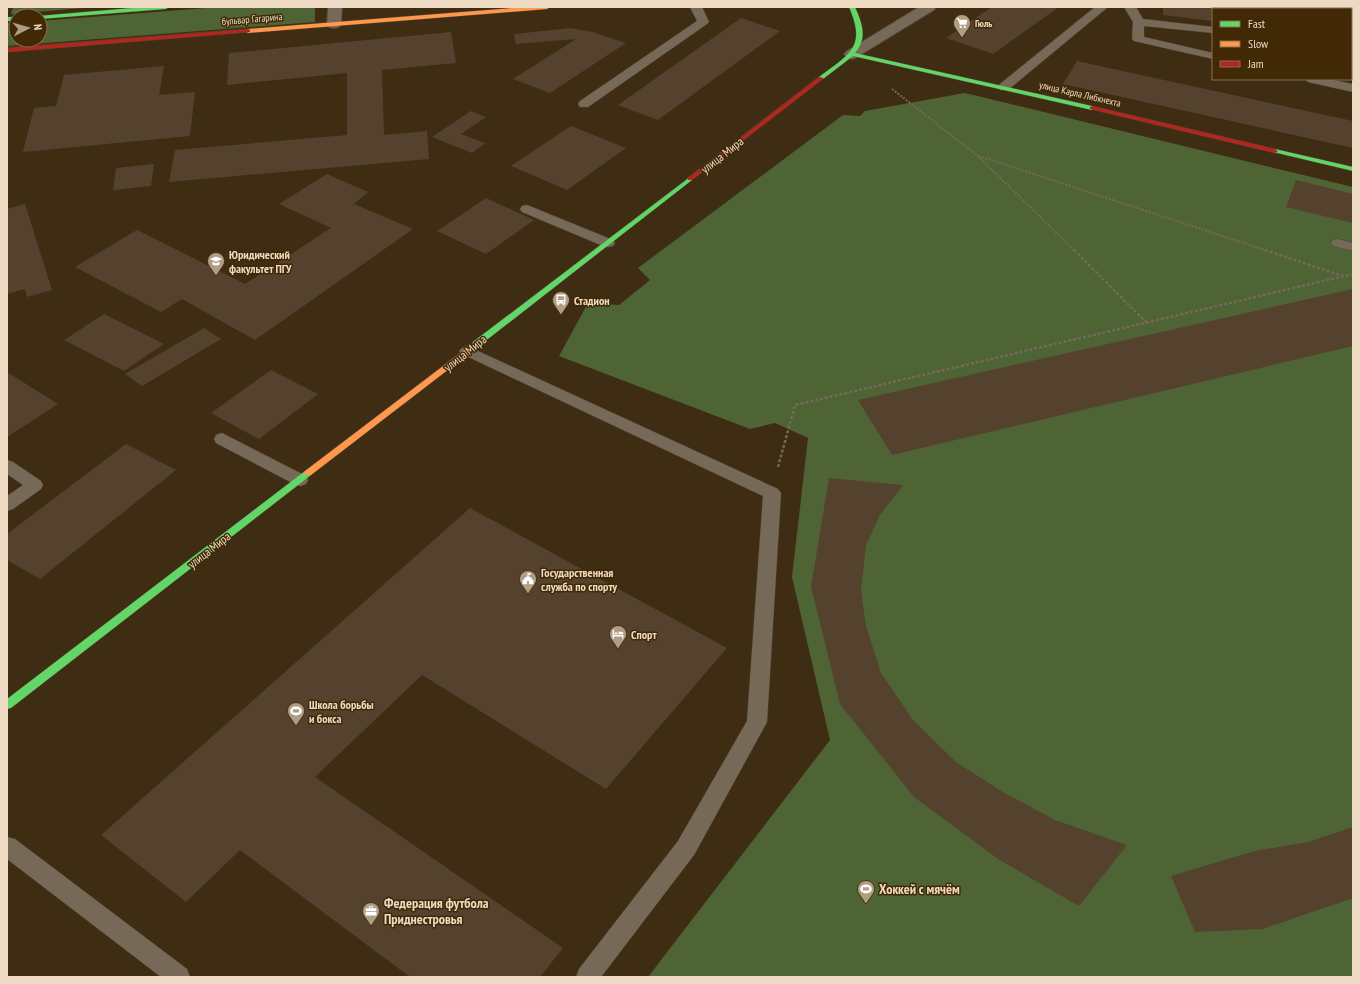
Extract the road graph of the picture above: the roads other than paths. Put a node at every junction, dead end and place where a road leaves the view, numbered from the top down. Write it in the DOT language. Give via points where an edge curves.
graph roads {
  1 [pos="166,7"];
  2 [pos="335,7"];
  3 [pos="464,7"];
  4 [pos="547,7"];
  5 [pos="696,7"];
  6 [pos="852,7"];
  7 [pos="929,7"];
  8 [pos="1102,7"];
  9 [pos="1130,7"];
  10 [pos="451,15"];
  11 [pos="48,16"];
  12 [pos="1139,22"];
  13 [pos="334,24"];
  14 [pos="1212,30"];
  15 [pos="7,50"];
  16 [pos="852,54"];
  17 [pos="1212,56"];
  18 [pos="1317,80"];
  19 [pos="1004,87"];
  20 [pos="1353,88"];
  21 [pos="584,104"];
  22 [pos="1353,170"];
  23 [pos="527,209"];
  24 [pos="608,243"];
  25 [pos="1338,243"];
  26 [pos="1353,247"];
  27 [pos="467,351"];
  28 [pos="222,439"];
  29 [pos="7,466"];
  30 [pos="300,480"];
  31 [pos="7,505"];
  32 [pos="7,705"];
  33 [pos="7,846"];
  34 [pos="179,977"];
  35 [pos="587,977"];
  1 -- 11 [label="main road"];
  2 -- 13 [label="street"];
  3 -- 10 [label="main road"];
  4 -- 10 [label="main road, бульвар Гагарина"];
  5 -- 21 [label="lane" via="703,22"];
  6 -- 16 [label="main road" via="860,20 862,34 858,48"];
  7 -- 16 [label="street, улица Мира"];
  8 -- 19 [label="lane"];
  9 -- 12 [label="lane"];
  10 -- 13 [label="main road, бульвар Гагарина"];
  12 -- 14 [label="lane"];
  12 -- 17 [label="lane" via="1138,39"];
  13 -- 15 [label="main road, бульвар Гагарина"];
  16 -- 19 [label="main road, улица Карла Либкнехта"];
  16 -- 24 [label="main road, улица Мира"];
  18 -- 20 [label="lane"];
  19 -- 22 [label="main road, улица Карла Либкнехта"];
  23 -- 24 [label="lane"];
  24 -- 27 [label="main road, улица Мира"];
  25 -- 26 [label="lane"];
  27 -- 30 [label="main road, улица Мира"];
  27 -- 35 [label="lane" via="772,493 757,722 686,848"];
  28 -- 30 [label="lane"];
  29 -- 31 [label="lane" via="35,486"];
  30 -- 32 [label="main road, улица Мира"];
  33 -- 34 [label="lane"];
}
